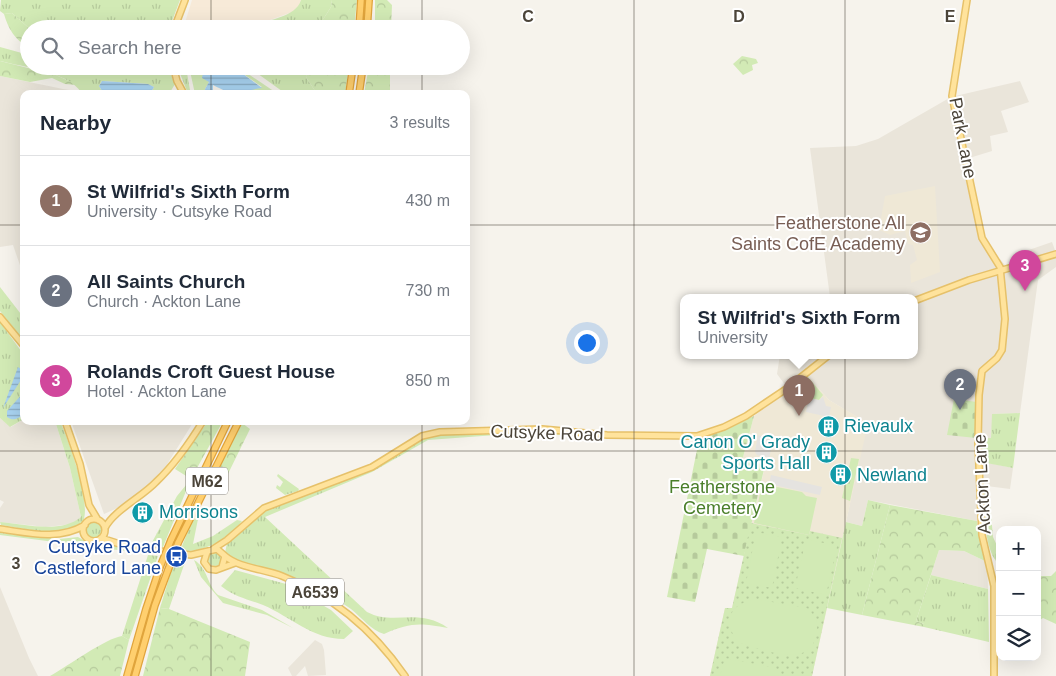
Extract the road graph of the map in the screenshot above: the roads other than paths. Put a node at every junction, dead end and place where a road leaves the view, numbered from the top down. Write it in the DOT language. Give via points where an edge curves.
graph roads {
  1 [pos="184,0"];
  2 [pos="361,0"];
  3 [pos="370,0"];
  4 [pos="967,0"];
  5 [pos="177,20"];
  6 [pos="360,20"];
  7 [pos="368,20"];
  8 [pos="175,75"];
  9 [pos="352,75"];
  10 [pos="362,75"];
  11 [pos="182,90"];
  12 [pos="350,90"];
  13 [pos="360,90"];
  14 [pos="1056,254"];
  15 [pos="1000,270"];
  16 [pos="918,301"];
  17 [pos="0,317"];
  18 [pos="20,341"];
  19 [pos="824,359"];
  20 [pos="67,425"];
  21 [pos="200,425"];
  22 [pos="226,425"];
  23 [pos="237,425"];
  24 [pos="89,505"];
  25 [pos="114,516"];
  26 [pos="98,520"];
  27 [pos="86,523"];
  28 [pos="0,529"];
  29 [pos="105,529"];
  30 [pos="68,534"];
  31 [pos="86,537"];
  32 [pos="101,538"];
  33 [pos="227,540"];
  34 [pos="118,543"];
  35 [pos="213,549"];
  36 [pos="207,552"];
  37 [pos="191,555"];
  38 [pos="225,555"];
  39 [pos="236,563"];
  40 [pos="206,565"];
  41 [pos="222,567"];
  42 [pos="127,676"];
  43 [pos="135,676"];
  44 [pos="404,676"];
  45 [pos="994,676"];
  1 -- 5 [label="main road"];
  2 -- 6 [label="highway"];
  3 -- 7 [label="highway"];
  4 -- 15 [label="main road, Park Lane" via="952,96 982,238"];
  8 -- 11 [label="main road"];
  9 -- 12 [label="highway"];
  10 -- 13 [label="highway"];
  14 -- 15 [label="main road"];
  15 -- 16 [label="main road"];
  15 -- 45 [label="main road, Ackton Lane" via="1005,319 1003,346 997,358 982,372 979,395 982,529 994,593"];
  17 -- 18 [label="main road"];
  19 -- 33 [label="main road, Cutsyke Road" via="786,390 746,416 697,436 607,435 542,429 432,433 372,468 264,508"];
  20 -- 24 [label="main road"];
  21 -- 25 [label="main road" via="180,456 156,482"];
  22 -- 42 [label="highway, M62, bridge" via="160,567"];
  23 -- 43 [label="highway, M62, bridge" via="178,543"];
  24 -- 26 [label="main road"];
  24 -- 27 [label="main road"];
  25 -- 26 [label="main road"];
  25 -- 29 [label="main road"];
  26 -- 27 [label="main road"];
  26 -- 29 [label="main road"];
  27 -- 30 [label="main road"];
  27 -- 31 [label="main road"];
  28 -- 30 [label="main road" via="52,536"];
  29 -- 32 [label="main road"];
  29 -- 34 [label="main road"];
  30 -- 31 [label="main road"];
  31 -- 32 [label="main road" via="93,541"];
  32 -- 34 [label="main road"];
  33 -- 35 [label="main road, Cutsyke Road"];
  33 -- 38 [label="main road"];
  34 -- 37 [label="main road"];
  35 -- 36 [label="main road"];
  35 -- 38 [label="main road" via="219,549"];
  36 -- 37 [label="main road"];
  36 -- 40 [label="main road" via="204,558"];
  37 -- 40 [label="main road"];
  38 -- 39 [label="main road, A6539"];
  38 -- 41 [label="main road"];
  39 -- 41 [label="main road, A6539"];
  39 -- 44 [label="main road, A6539" via="270,571 310,589 350,615 381,645"];
  40 -- 41 [label="main road" via="213,570"];
}
